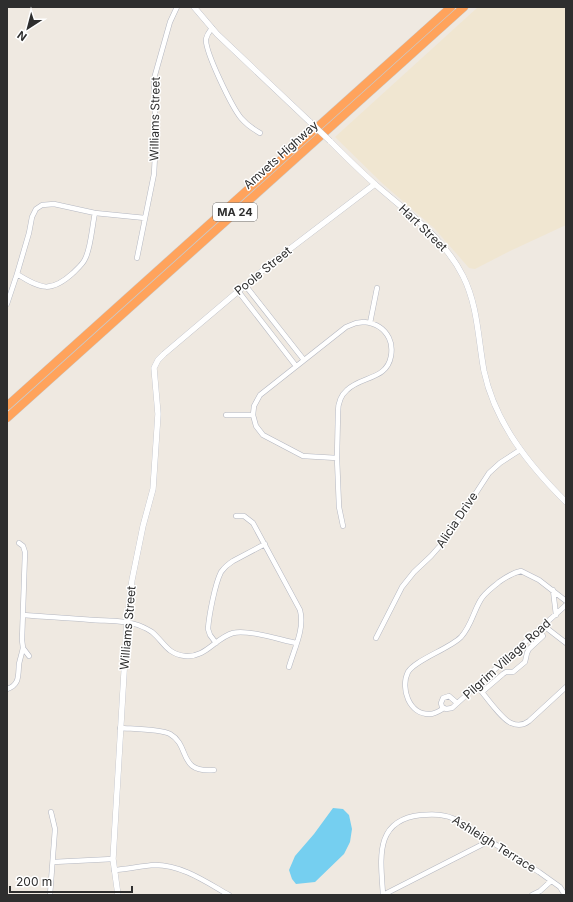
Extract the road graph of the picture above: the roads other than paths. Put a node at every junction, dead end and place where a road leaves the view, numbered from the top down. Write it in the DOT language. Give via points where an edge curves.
graph roads {
  1 [pos="177,7"];
  2 [pos="194,7"];
  3 [pos="451,7"];
  4 [pos="464,7"];
  5 [pos="212,28"];
  6 [pos="260,133"];
  7 [pos="375,184"];
  8 [pos="95,213"];
  9 [pos="145,218"];
  10 [pos="137,258"];
  11 [pos="17,274"];
  12 [pos="245,285"];
  13 [pos="377,288"];
  14 [pos="238,291"];
  15 [pos="7,304"];
  16 [pos="370,323"];
  17 [pos="304,360"];
  18 [pos="156,363"];
  19 [pos="296,366"];
  20 [pos="7,406"];
  21 [pos="226,415"];
  22 [pos="253,415"];
  23 [pos="7,418"];
  24 [pos="520,450"];
  25 [pos="337,458"];
  26 [pos="566,502"];
  27 [pos="236,516"];
  28 [pos="343,526"];
  29 [pos="19,543"];
  30 [pos="265,544"];
  31 [pos="553,590"];
  32 [pos="566,601"];
  33 [pos="566,605"];
  34 [pos="23,615"];
  35 [pos="556,615"];
  36 [pos="127,622"];
  37 [pos="544,626"];
  38 [pos="539,630"];
  39 [pos="376,638"];
  40 [pos="216,643"];
  41 [pos="296,643"];
  42 [pos="566,643"];
  43 [pos="23,648"];
  44 [pos="29,656"];
  45 [pos="289,666"];
  46 [pos="477,686"];
  47 [pos="566,687"];
  48 [pos="7,689"];
  49 [pos="482,692"];
  50 [pos="457,703"];
  51 [pos="444,708"];
  52 [pos="120,728"];
  53 [pos="214,770"];
  54 [pos="51,812"];
  55 [pos="489,841"];
  56 [pos="113,859"];
  57 [pos="53,862"];
  58 [pos="114,870"];
  59 [pos="551,881"];
  60 [pos="50,895"];
  61 [pos="118,895"];
  62 [pos="229,895"];
  63 [pos="383,895"];
  64 [pos="532,895"];
  65 [pos="565,895"];
  1 -- 9 [label="street, Williams Street" via="155,74 156,144 153,182"];
  2 -- 5 [label="street, Hart Street"];
  3 -- 20 [label="highway, Amvets Highway / MA 24"];
  4 -- 23 [label="highway, Amvets Highway / MA 24"];
  5 -- 6 [label="street" via="207,34 207,47 227,95 241,118"];
  5 -- 7 [label="street, Hart Street, bridge"];
  7 -- 12 [label="street, Poole Street"];
  7 -- 24 [label="street, Hart Street" via="432,234 459,268 471,297 490,392 503,423"];
  8 -- 9 [label="street"];
  8 -- 11 [label="street" via="86,258 65,280 55,286 44,286"];
  8 -- 11 [label="street" via="54,204 38,207 32,217"];
  9 -- 10 [label="street, Williams Street"];
  11 -- 15 [label="street"];
  12 -- 14 [label="street, Poole Street"];
  12 -- 17 [label="street"];
  13 -- 16 [label="street"];
  14 -- 18 [label="street, Poole Street"];
  14 -- 19 [label="street"];
  16 -- 17 [label="street" via="359,322 348,326"];
  16 -- 25 [label="street" via="380,327 388,336 392,347 391,358 382,372 352,386 340,397"];
  17 -- 19 [label="street"];
  18 -- 36 [label="street, Williams Street" via="154,375 158,414 154,481 132,580"];
  19 -- 22 [label="street" via="260,395 255,403"];
  21 -- 22 [label="street"];
  22 -- 25 [label="street" via="261,433 297,454"];
  24 -- 26 [label="street, Hart Street"];
  24 -- 39 [label="street, Alicia Drive" via="496,466 486,477 446,539 402,587"];
  25 -- 28 [label="street"];
  27 -- 30 [label="street" via="244,516 251,520"];
  29 -- 34 [label="street" via="25,552"];
  30 -- 40 [label="street" via="233,561 221,573 208,629"];
  30 -- 41 [label="street" via="300,610 302,623"];
  31 -- 32 [label="street, Pilgrim Village Road"];
  31 -- 35 [label="street, Pilgrim Village Road"];
  31 -- 51 [label="street, Pilgrim Village Road" via="525,572 510,575 485,594 468,628 459,638 411,668 407,675 406,689 407,698 412,706 428,714"];
  33 -- 35 [label="street, Pilgrim Village Road"];
  34 -- 36 [label="street"];
  34 -- 43 [label="street"];
  35 -- 37 [label="street, Pilgrim Village Road"];
  36 -- 40 [label="street" via="148,630 168,650 180,655 197,655"];
  36 -- 52 [label="street, Williams Street"];
  37 -- 38 [label="street, Pilgrim Village Road"];
  37 -- 42 [label="street"];
  38 -- 46 [label="street, Pilgrim Village Road"];
  38 -- 49 [label="street" via="543,636 529,649 525,662 513,672 503,674"];
  40 -- 41 [label="street" via="238,632"];
  41 -- 45 [label="street"];
  43 -- 44 [label="street"];
  43 -- 48 [label="street" via="18,681"];
  46 -- 49 [label="street"];
  46 -- 50 [label="street, Pilgrim Village Road"];
  47 -- 49 [label="street" via="529,721 519,725 507,721"];
  50 -- 51 [label="street, Pilgrim Village Road" via="450,709"];
  50 -- 51 [label="street, Pilgrim Village Road" via="451,697 445,697 441,701"];
  52 -- 53 [label="street" via="169,734 179,744 186,760 194,767 204,771"];
  52 -- 56 [label="street, Williams Street"];
  54 -- 57 [label="street" via="55,828"];
  55 -- 59 [label="street, Ashleigh Terrace"];
  55 -- 63 [label="street"];
  55 -- 63 [label="street, Ashleigh Terrace" via="457,820 444,815 416,816 403,820 392,827 382,848"];
  56 -- 57 [label="street"];
  56 -- 58 [label="street, Williams Street"];
  57 -- 60 [label="street"];
  58 -- 61 [label="street, Williams Street"];
  58 -- 62 [label="street" via="154,865 170,867 184,871"];
  59 -- 64 [label="street"];
  59 -- 65 [label="street, Ashleigh Terrace"];
}
